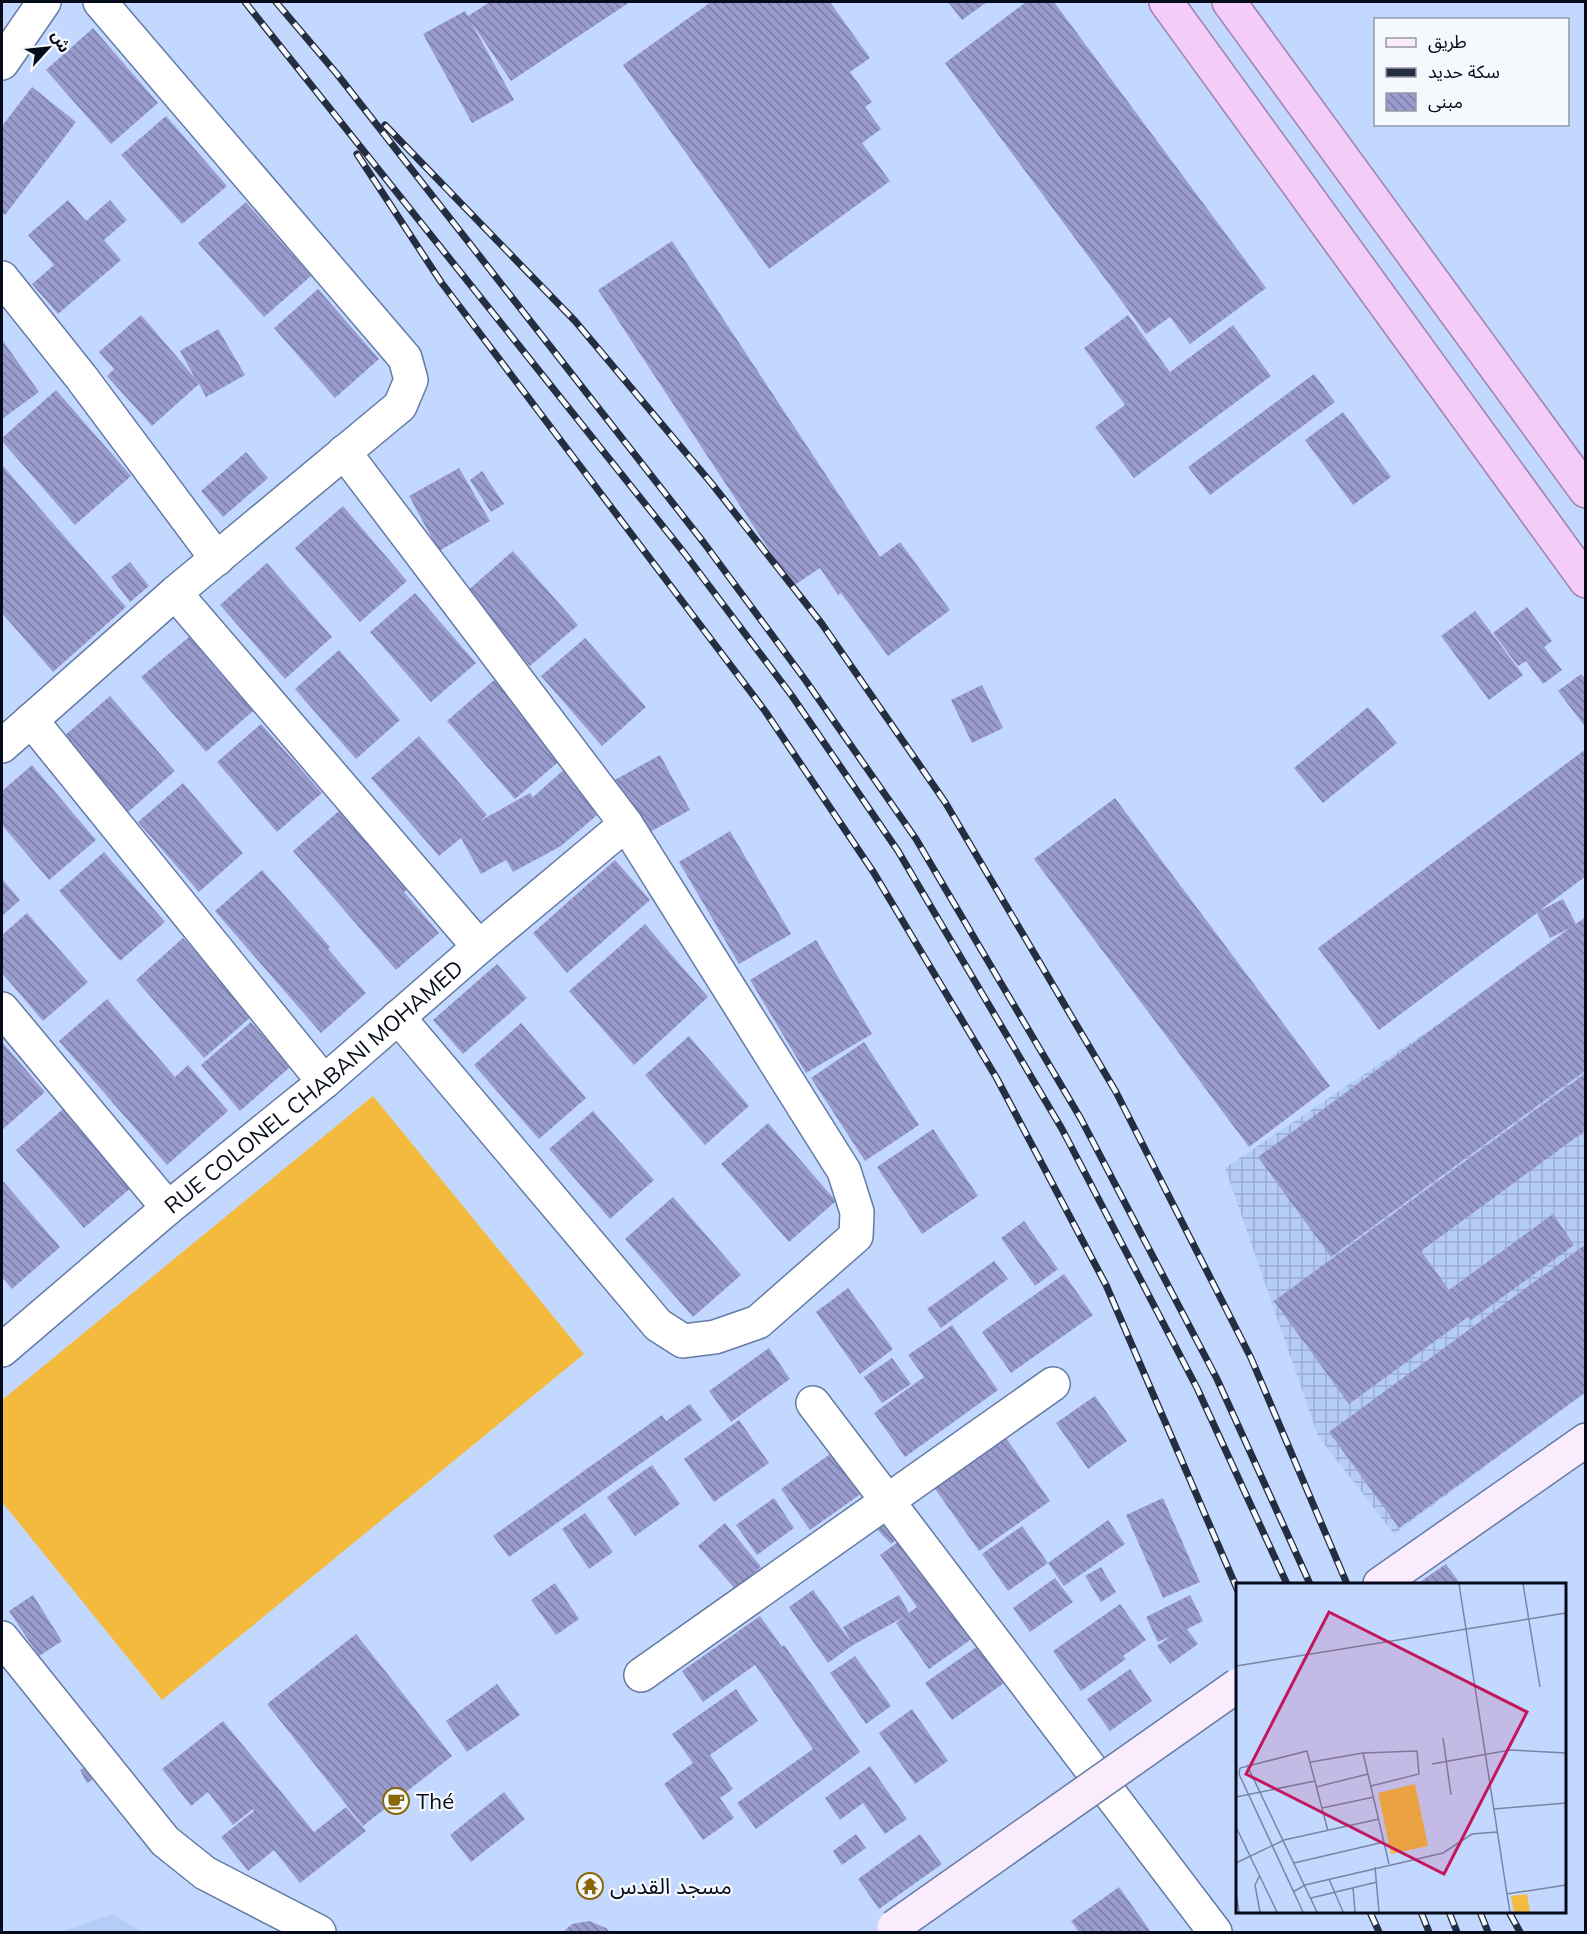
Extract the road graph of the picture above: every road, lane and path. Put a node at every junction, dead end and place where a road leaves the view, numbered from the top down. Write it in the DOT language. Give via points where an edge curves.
graph roads {
  1 [pos="44,2"];
  2 [pos="100,2"];
  3 [pos="1166,2"];
  4 [pos="1229,2"];
  5 [pos="2,63"];
  6 [pos="2,278"];
  7 [pos="344,452"];
  8 [pos="1586,491"];
  9 [pos="217,559"];
  10 [pos="1586,581"];
  11 [pos="175,593"];
  12 [pos="31,720"];
  13 [pos="2,746"];
  14 [pos="626,824"];
  15 [pos="479,947"];
  16 [pos="2,1009"];
  17 [pos="398,1017"];
  18 [pos="324,1082"];
  19 [pos="168,1208"];
  20 [pos="7,1335"];
  21 [pos="1053,1384"];
  22 [pos="813,1404"];
  23 [pos="1586,1440"];
  24 [pos="887,1502"];
  25 [pos="1381,1583"];
  26 [pos="2,1638"];
  27 [pos="641,1676"];
  28 [pos="1236,1686"];
  29 [pos="890,1930"];
  30 [pos="319,1932"];
  31 [pos="1215,1932"];
  1 -- 5 [label="street"];
  2 -- 7 [label="street" via="405,358 411,380 400,406"];
  3 -- 10 [label="highway"];
  4 -- 8 [label="highway"];
  6 -- 9 [label="street"];
  7 -- 9 [label="street"];
  7 -- 14 [label="street"];
  9 -- 11 [label="street"];
  11 -- 12 [label="street"];
  11 -- 15 [label="street"];
  12 -- 13 [label="street"];
  12 -- 18 [label="street"];
  14 -- 15 [label="street, RUE COLONEL CHABANI MOHAMED"];
  14 -- 17 [label="street" via="844,1171 857,1212 856,1236 758,1322 715,1337 683,1341 658,1325"];
  15 -- 17 [label="street, RUE COLONEL CHABANI MOHAMED"];
  16 -- 19 [label="street"];
  17 -- 18 [label="street, RUE COLONEL CHABANI MOHAMED"];
  18 -- 19 [label="street, RUE COLONEL CHABANI MOHAMED"];
  19 -- 20 [label="street, RUE COLONEL CHABANI MOHAMED"];
  21 -- 24 [label="street"];
  22 -- 24 [label="street"];
  23 -- 25 [label="main road"];
  24 -- 27 [label="street"];
  24 -- 31 [label="street"];
  26 -- 30 [label="street" via="165,1841 205,1873"];
  28 -- 29 [label="main road, bridge"];
}
